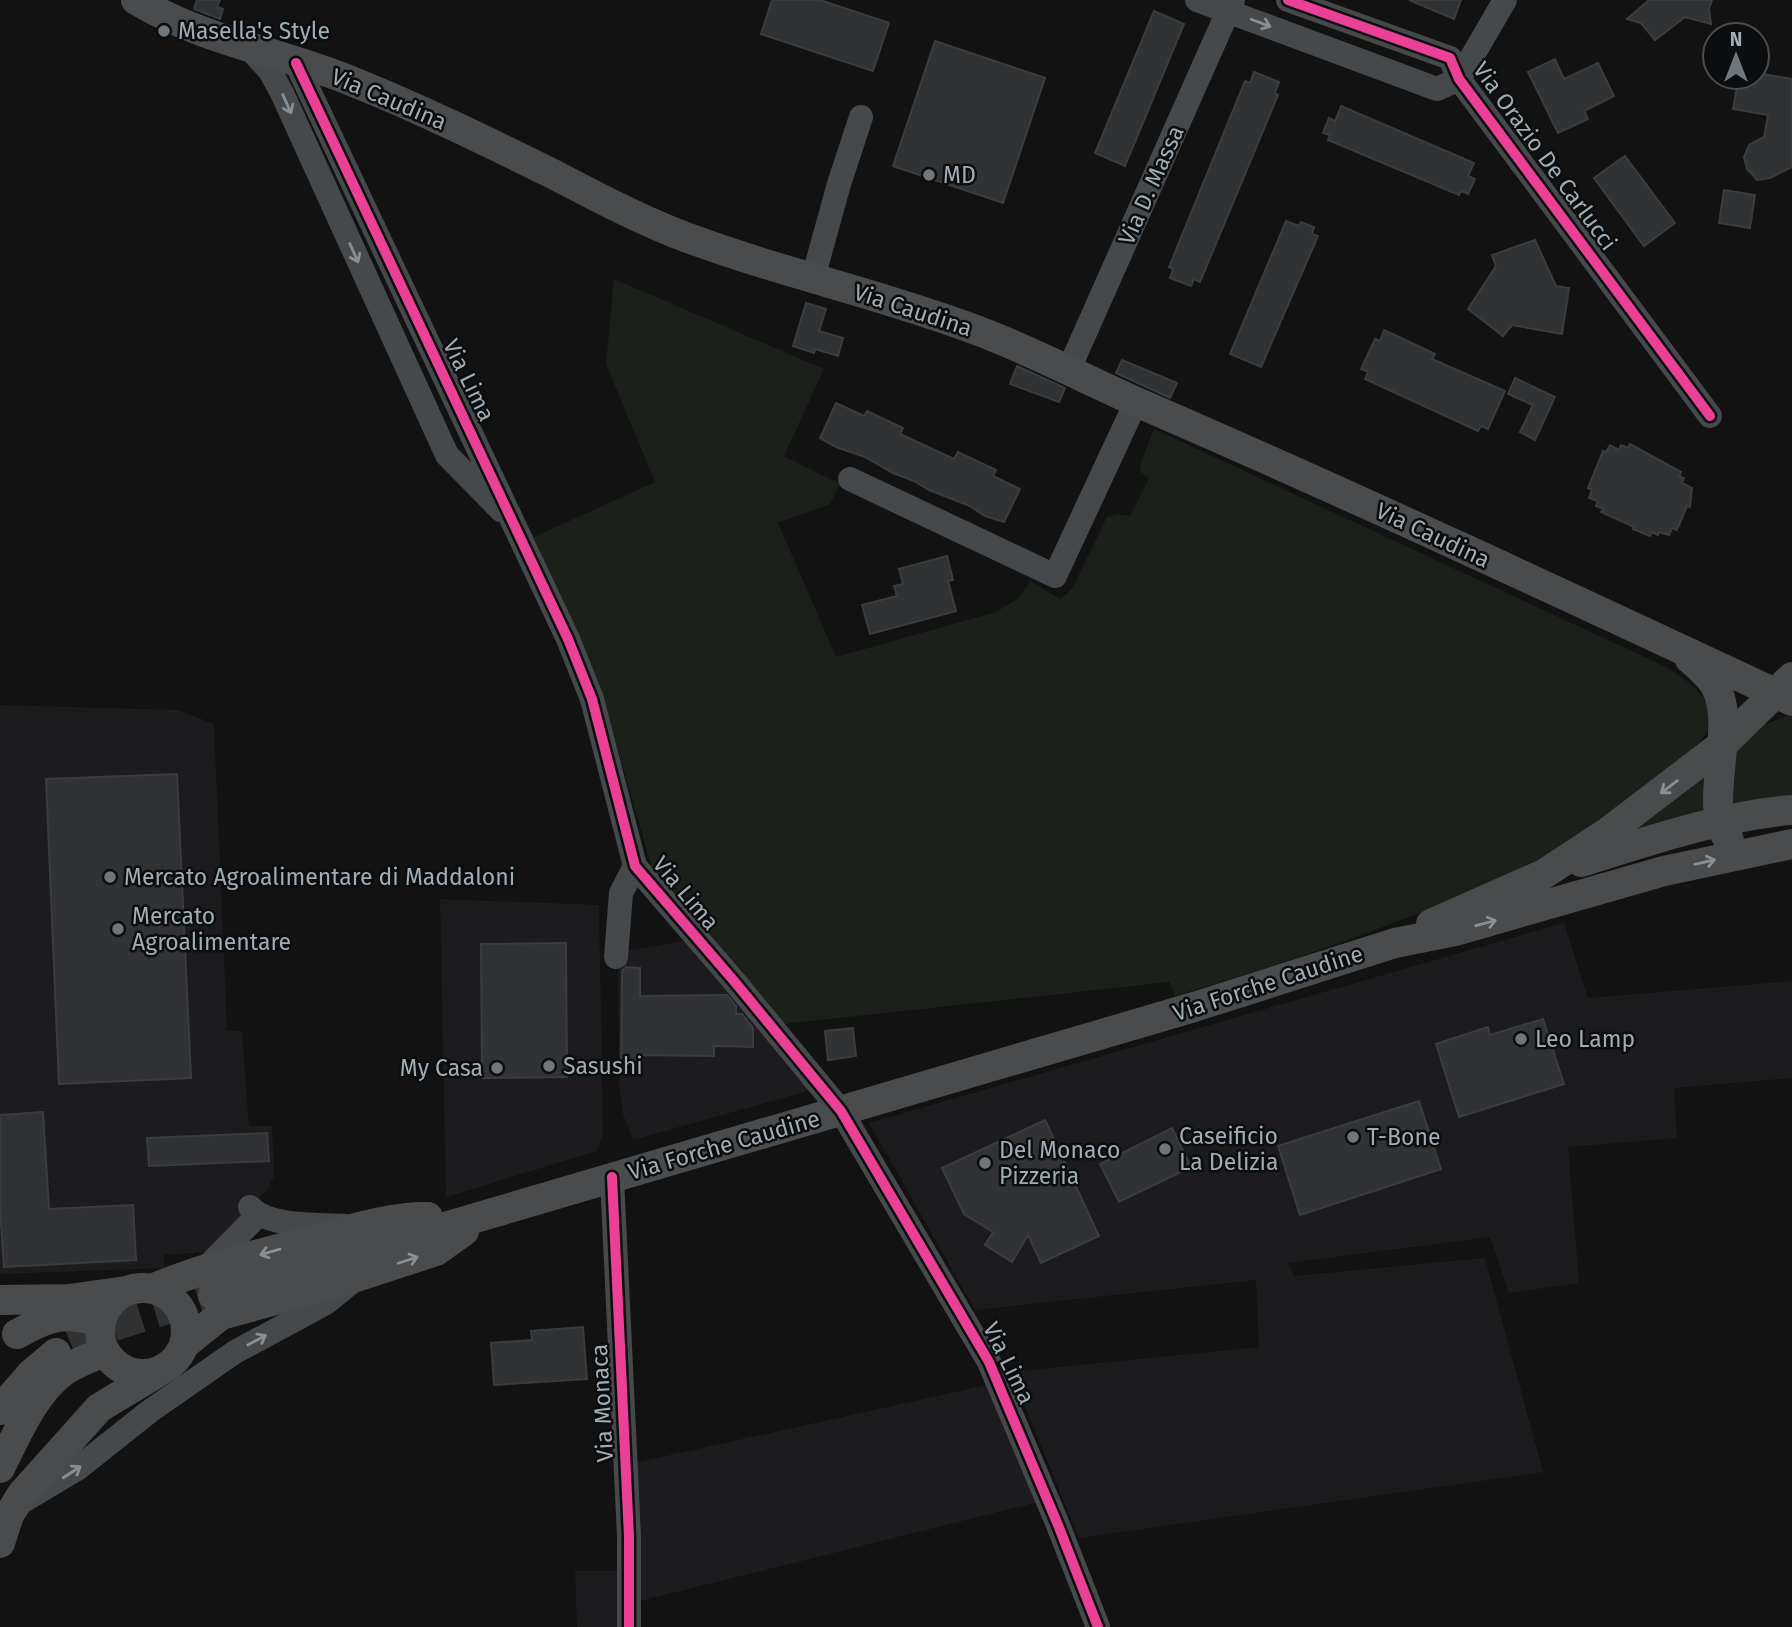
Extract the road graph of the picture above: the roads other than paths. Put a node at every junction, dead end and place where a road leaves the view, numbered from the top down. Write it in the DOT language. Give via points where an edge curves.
graph roads {
  1 [pos="1197,0"];
  2 [pos="1288,0"];
  3 [pos="1505,0"];
  4 [pos="145,1"];
  5 [pos="1231,5"];
  6 [pos="181,13"];
  7 [pos="249,48"];
  8 [pos="296,62"];
  9 [pos="334,75"];
  10 [pos="1459,79"];
  11 [pos="318,108"];
  12 [pos="861,117"];
  13 [pos="813,278"];
  14 [pos="1069,369"];
  15 [pos="1136,402"];
  16 [pos="1710,416"];
  17 [pos="850,479"];
  18 [pos="516,525"];
  19 [pos="1680,649"];
  20 [pos="1786,691"];
  21 [pos="1722,745"];
  22 [pos="1792,810"];
  23 [pos="1721,823"];
  24 [pos="1792,844"];
  25 [pos="1746,852"];
  26 [pos="635,866"];
  27 [pos="1544,874"];
  28 [pos="1395,943"];
  29 [pos="617,957"];
  30 [pos="841,1111"];
  31 [pos="612,1177"];
  32 [pos="481,1218"];
  33 [pos="359,1227"];
  34 [pos="358,1276"];
  35 [pos="209,1282"];
  36 [pos="140,1289"];
  37 [pos="0,1300"];
  38 [pos="100,1323"];
  39 [pos="9,1341"];
  40 [pos="186,1343"];
  41 [pos="71,1344"];
  42 [pos="110,1358"];
  43 [pos="157,1373"];
  44 [pos="99,1408"];
  45 [pos="0,1410"];
  46 [pos="0,1468"];
  47 [pos="13,1506"];
  48 [pos="0,1543"];
  49 [pos="629,1627"];
  50 [pos="1098,1627"];
  1 -- 5 [label="street, Via Orazio De Carlucci"];
  2 -- 10 [label="street, Via Orazio De Carlucci" via="1450,58"];
  3 -- 10 [label="street, Via Orazio De Carlucci"];
  4 -- 6 [label="main road, Via Caudina"];
  5 -- 10 [label="street, Via Orazio De Carlucci, one-way" via="1437,89"];
  5 -- 14 [label="street, Via D. Massa"];
  6 -- 7 [label="main road, Via Caudina"];
  7 -- 8 [label="main road, Via Caudina"];
  7 -- 18 [label="street, Via Lima, one-way" via="282,93 447,455"];
  8 -- 9 [label="main road, Via Caudina"];
  8 -- 11 [label="street, Via Lima"];
  9 -- 11 [label="street" via="321,89"];
  9 -- 13 [label="main road, Via Caudina" via="449,124 628,213 737,256"];
  10 -- 16 [label="street, Via Orazio De Carlucci"];
  11 -- 18 [label="street, Via Lima"];
  12 -- 13 [label="street"];
  13 -- 14 [label="main road, Via Caudina" via="974,329"];
  14 -- 15 [label="main road, Via Caudina"];
  15 -- 17 [label="street" via="1055,576"];
  15 -- 19 [label="main road, Via Caudina"];
  18 -- 26 [label="street, Via Lima" via="592,699"];
  19 -- 20 [label="main road, Via Caudina"];
  19 -- 21 [label="main road, Via Caudina" via="1714,684 1721,699"];
  20 -- 21 [label="main road, Via Forche Caudine"];
  21 -- 23 [label="main road, Via Caudina"];
  21 -- 27 [label="main road, Via Forche Caudine, one-way" via="1608,832"];
  22 -- 23 [label="main road"];
  23 -- 25 [label="main road" via="1732,844"];
  23 -- 27 [label="main road"];
  24 -- 25 [label="main road, Via Forche Caudine"];
  28 -- 25 [label="main road, Via Forche Caudine, one-way"];
  26 -- 29 [label="street, Via Lima" via="621,893"];
  26 -- 30 [label="street, Via Lima"];
  27 -- 28 [label="main road, Via Forche Caudine" via="1451,913"];
  28 -- 30 [label="main road, Via Forche Caudine"];
  30 -- 31 [label="main road, Via Forche Caudine"];
  30 -- 50 [label="street, Via Lima" via="989,1362"];
  31 -- 32 [label="main road, Via Forche Caudine"];
  31 -- 49 [label="street, Via Monaca"];
  32 -- 33 [label="main road" via="415,1216"];
  34 -- 32 [label="main road, one-way" via="436,1251"];
  32 -- 35 [label="main road, Via Forche Caudine" via="340,1256"];
  33 -- 35 [label="main road, one-way"];
  33 -- 35 [label="street" via="275,1221 254,1211"];
  34 -- 40 [label="main road" via="236,1310 208,1323"];
  47 -- 34 [label="street, one-way" via="78,1469 235,1352 326,1303"];
  35 -- 36 [label="main road"];
  36 -- 37 [label="main road" via="69,1299"];
  36 -- 38 [label="main road" via="114,1298"];
  36 -- 40 [label="main road" via="166,1294 177,1303 184,1315"];
  37 -- 39 [label="main road" via="16,1312 19,1326"];
  38 -- 39 [label="main road" via="56,1316"];
  38 -- 42 [label="main road" via="100,1338"];
  40 -- 43 [label="main road" via="170,1366"];
  41 -- 45 [label="main road" via="31,1374"];
  42 -- 43 [label="main road" via="127,1371"];
  42 -- 44 [label="main road"];
  42 -- 46 [label="main road" via="77,1363 44,1390"];
  43 -- 44 [label="main road"];
  44 -- 47 [label="main road"];
  47 -- 48 [label="main road"];
}
